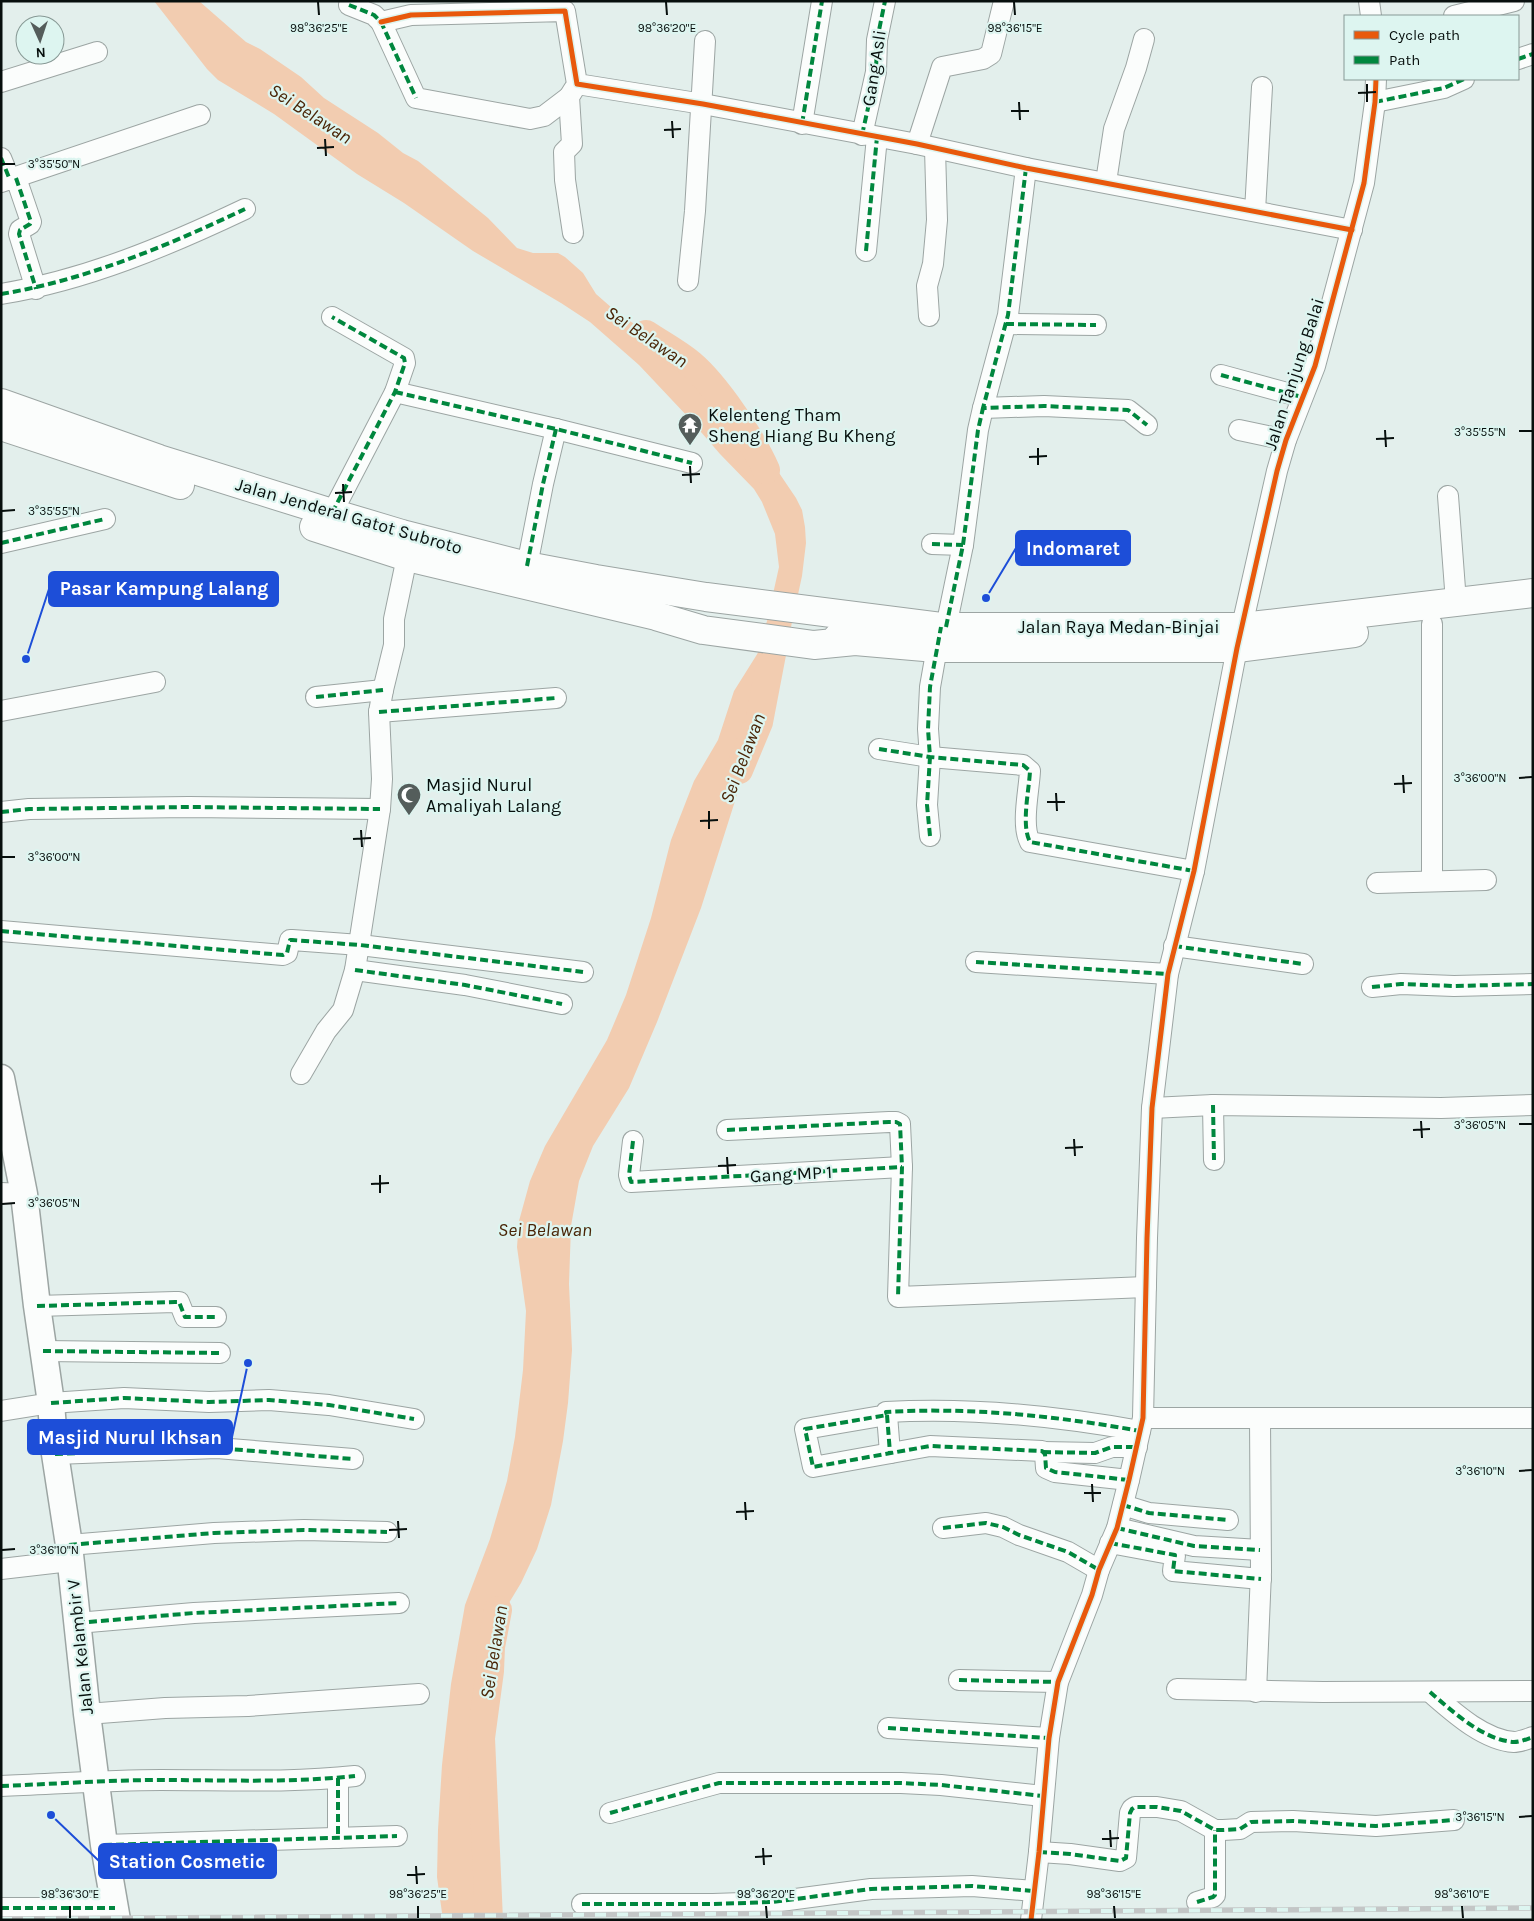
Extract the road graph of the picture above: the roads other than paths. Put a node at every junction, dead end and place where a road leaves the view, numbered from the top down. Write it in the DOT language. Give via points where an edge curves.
graph roads {
  1 [pos="822,1"];
  2 [pos="885,1"];
  3 [pos="1004,1"];
  4 [pos="1369,1"];
  5 [pos="1514,1"];
  6 [pos="349,5"];
  7 [pos="1371,15"];
  8 [pos="1458,15"];
  9 [pos="381,22"];
  10 [pos="1144,39"];
  11 [pos="705,42"];
  12 [pos="97,52"];
  13 [pos="1533,54"];
  14 [pos="1519,59"];
  15 [pos="1376,80"];
  16 [pos="1462,80"];
  17 [pos="1,82"];
  18 [pos="1262,87"];
  19 [pos="573,90"];
  20 [pos="1375,102"];
  21 [pos="703,104"];
  22 [pos="200,114"];
  23 [pos="802,124"];
  24 [pos="870,136"];
  25 [pos="926,147"];
  26 [pos="1,158"];
  27 [pos="1026,168"];
  28 [pos="9,180"];
  29 [pos="1106,182"];
  30 [pos="245,210"];
  31 [pos="1255,211"];
  32 [pos="1352,230"];
  33 [pos="573,233"];
  34 [pos="866,251"];
  35 [pos="688,281"];
  36 [pos="36,288"];
  37 [pos="1,294"];
  38 [pos="929,316"];
  39 [pos="332,317"];
  40 [pos="1006,324"];
  41 [pos="1096,325"];
  42 [pos="1221,375"];
  43 [pos="395,392"];
  44 [pos="1302,397"];
  45 [pos="1,403"];
  46 [pos="983,408"];
  47 [pos="1147,425"];
  48 [pos="1,426"];
  49 [pos="556,429"];
  50 [pos="1239,430"];
  51 [pos="1286,440"];
  52 [pos="692,463"];
  53 [pos="1448,496"];
  54 [pos="332,513"];
  55 [pos="105,519"];
  56 [pos="1,543"];
  57 [pos="932,544"];
  58 [pos="963,544"];
  59 [pos="407,557"];
  60 [pos="527,566"];
  61 [pos="1533,593"];
  62 [pos="1456,602"];
  63 [pos="1533,611"];
  64 [pos="704,615"];
  65 [pos="1432,624"];
  66 [pos="821,630"];
  67 [pos="941,634"];
  68 [pos="1239,637"];
  69 [pos="155,682"];
  70 [pos="382,690"];
  71 [pos="316,697"];
  72 [pos="556,698"];
  73 [pos="1,711"];
  74 [pos="379,712"];
  75 [pos="879,749"];
  76 [pos="930,757"];
  77 [pos="380,809"];
  78 [pos="1,812"];
  79 [pos="930,836"];
  80 [pos="1194,871"];
  81 [pos="1486,880"];
  82 [pos="1432,881"];
  83 [pos="1377,883"];
  84 [pos="1,931"];
  85 [pos="360,945"];
  86 [pos="1174,946"];
  87 [pos="976,962"];
  88 [pos="1303,964"];
  89 [pos="355,970"];
  90 [pos="583,972"];
  91 [pos="1168,974"];
  92 [pos="1533,984"];
  93 [pos="1372,987"];
  94 [pos="562,1004"];
  95 [pos="301,1074"];
  96 [pos="1,1078"];
  97 [pos="1212,1105"];
  98 [pos="1533,1106"];
  99 [pos="1152,1108"];
  100 [pos="727,1130"];
  101 [pos="633,1141"];
  102 [pos="1214,1160"];
  103 [pos="902,1167"];
  104 [pos="13,1194"];
  105 [pos="1146,1287"];
  106 [pos="37,1306"];
  107 [pos="216,1317"];
  108 [pos="43,1351"];
  109 [pos="220,1353"];
  110 [pos="51,1403"];
  111 [pos="1,1411"];
  112 [pos="887,1415"];
  113 [pos="1533,1418"];
  114 [pos="414,1419"];
  115 [pos="1260,1419"];
  116 [pos="1140,1432"];
  117 [pos="1044,1452"];
  118 [pos="890,1453"];
  119 [pos="55,1454"];
  120 [pos="353,1460"];
  121 [pos="1129,1480"];
  122 [pos="1123,1505"];
  123 [pos="1228,1520"];
  124 [pos="944,1528"];
  125 [pos="387,1532"];
  126 [pos="1113,1536"];
  127 [pos="1176,1549"];
  128 [pos="1260,1550"];
  129 [pos="70,1553"];
  130 [pos="1,1569"];
  131 [pos="1099,1570"];
  132 [pos="1261,1579"];
  133 [pos="399,1603"];
  134 [pos="76,1623"];
  135 [pos="959,1680"];
  136 [pos="1058,1682"];
  137 [pos="1177,1689"];
  138 [pos="1533,1691"];
  139 [pos="1256,1692"];
  140 [pos="1430,1692"];
  141 [pos="419,1694"];
  142 [pos="87,1714"];
  143 [pos="888,1728"];
  144 [pos="1533,1737"];
  145 [pos="1049,1738"];
  146 [pos="97,1783"];
  147 [pos="1,1786"];
  148 [pos="1044,1796"];
  149 [pos="610,1813"];
  150 [pos="1454,1820"];
  151 [pos="1215,1830"];
  152 [pos="397,1836"];
  153 [pos="338,1838"];
  154 [pos="104,1845"];
  155 [pos="1039,1852"];
  156 [pos="1034,1892"];
  157 [pos="1197,1902"];
  158 [pos="582,1904"];
  159 [pos="1,1908"];
  160 [pos="116,1914"];
  161 [pos="1031,1920"];
  1 -- 23 [label="street"];
  2 -- 24 [label="street, Gang Asli" via="877,40"];
  3 -- 25 [label="street" via="991,54 983,59 942,68"];
  4 -- 7 [label="street"];
  5 -- 8 [label="street"];
  6 -- 9 [label="street" via="374,15"];
  9 -- 19 [label="street" via="416,98 530,119 544,116"];
  9 -- 19 [label="street" via="411,15 565,11"];
  10 -- 29 [label="street" via="1114,129"];
  11 -- 21 [label="street"];
  12 -- 17 [label="street"];
  13 -- 14 [label="street"];
  15 -- 20 [label="street, Jalan Tanjung Balai"];
  16 -- 20 [label="street" via="1444,88"];
  18 -- 31 [label="street"];
  19 -- 21 [label="street"];
  19 -- 33 [label="street" via="572,144 564,152"];
  20 -- 32 [label="street, Jalan Tanjung Balai" via="1364,183"];
  21 -- 23 [label="street"];
  21 -- 35 [label="street"];
  22 -- 28 [label="street"];
  23 -- 24 [label="street"];
  24 -- 25 [label="street"];
  24 -- 34 [label="street, Gang Asli"];
  25 -- 27 [label="street"];
  25 -- 38 [label="street" via="937,220 928,286"];
  26 -- 28 [label="street"];
  27 -- 29 [label="street"];
  27 -- 40 [label="street"];
  28 -- 36 [label="street" via="31,222 19,234"];
  29 -- 31 [label="street"];
  30 -- 36 [label="street" via="173,243"];
  31 -- 32 [label="street"];
  32 -- 44 [label="street, Jalan Tanjung Balai" via="1315,366"];
  36 -- 37 [label="street"];
  39 -- 43 [label="street" via="404,358 405,367"];
  40 -- 41 [label="street"];
  40 -- 46 [label="street"];
  42 -- 44 [label="street"];
  43 -- 49 [label="street"];
  43 -- 54 [label="street"];
  44 -- 51 [label="street, Jalan Tanjung Balai"];
  45 -- 54 [label="highway, Jalan Jenderal Gatot Subroto" via="159,459"];
  46 -- 47 [label="street" via="1044,406 1128,410"];
  46 -- 58 [label="street"];
  48 -- 59 [label="highway, Jalan Jenderal Gatot Subroto"];
  49 -- 52 [label="street"];
  49 -- 60 [label="street"];
  50 -- 51 [label="street"];
  51 -- 68 [label="street, Jalan Tanjung Balai"];
  53 -- 62 [label="street"];
  54 -- 60 [label="highway, Jalan Jenderal Gatot Subroto"];
  55 -- 56 [label="street"];
  57 -- 58 [label="street"];
  58 -- 67 [label="street"];
  59 -- 64 [label="highway, Jalan Jenderal Gatot Subroto" via="656,616"];
  59 -- 70 [label="street" via="394,620 394,645"];
  60 -- 64 [label="highway, Jalan Jenderal Gatot Subroto" via="596,579"];
  61 -- 62 [label="highway, Jalan Raya Medan-Binjai"];
  62 -- 68 [label="highway, Jalan Raya Medan-Binjai"];
  63 -- 65 [label="highway, Jalan Raya Medan-Binjai"];
  64 -- 66 [label="highway, Jalan Raya Medan-Binjai"];
  65 -- 68 [label="highway, Jalan Raya Medan-Binjai"];
  65 -- 82 [label="street"];
  66 -- 67 [label="highway, Jalan Raya Medan-Binjai"];
  66 -- 67 [label="highway, Jalan Raya Medan-Binjai" via="855,641"];
  67 -- 68 [label="highway, Jalan Raya Medan-Binjai"];
  67 -- 76 [label="street" via="930,687"];
  68 -- 80 [label="street, Jalan Tanjung Balai"];
  69 -- 73 [label="street"];
  70 -- 71 [label="street"];
  70 -- 74 [label="street"];
  72 -- 74 [label="street"];
  74 -- 77 [label="street"];
  75 -- 76 [label="street"];
  76 -- 79 [label="street" via="927,805"];
  76 -- 80 [label="street" via="1029,768 1026,836 1030,842"];
  77 -- 78 [label="street" via="189,806"];
  77 -- 85 [label="street"];
  80 -- 86 [label="street, Jalan Tanjung Balai"];
  81 -- 82 [label="street"];
  82 -- 83 [label="street"];
  84 -- 85 [label="street" via="283,955 287,953 291,940"];
  85 -- 89 [label="street"];
  85 -- 90 [label="street"];
  86 -- 88 [label="street"];
  86 -- 91 [label="street, Jalan Tanjung Balai"];
  87 -- 91 [label="street"];
  89 -- 94 [label="street" via="465,985"];
  89 -- 95 [label="street" via="343,1010 326,1031"];
  91 -- 99 [label="street, Jalan Tanjung Balai"];
  92 -- 93 [label="street"];
  96 -- 104 [label="main road, Jalan Kelambir V"];
  97 -- 98 [label="street"];
  97 -- 99 [label="street"];
  97 -- 102 [label="street"];
  99 -- 105 [label="street, Jalan Tanjung Balai"];
  100 -- 103 [label="street" via="896,1122 902,1131"];
  101 -- 103 [label="street, Gang MP 1" via="631,1182"];
  103 -- 105 [label="street" via="898,1298"];
  104 -- 106 [label="main road, Jalan Kelambir V"];
  105 -- 116 [label="street, Jalan Tanjung Balai"];
  106 -- 107 [label="street" via="178,1302 185,1317"];
  106 -- 108 [label="main road, Jalan Kelambir V"];
  108 -- 109 [label="street"];
  108 -- 110 [label="main road, Jalan Kelambir V"];
  110 -- 111 [label="street"];
  110 -- 114 [label="street" via="124,1398 209,1402 269,1400 329,1405"];
  110 -- 119 [label="main road, Jalan Kelambir V"];
  112 -- 116 [label="street" via="886,1412 958,1410 1098,1424"];
  112 -- 118 [label="street"];
  112 -- 118 [label="street" via="806,1429 813,1467"];
  113 -- 115 [label="street"];
  115 -- 116 [label="street"];
  115 -- 128 [label="street"];
  116 -- 117 [label="street" via="1095,1453"];
  116 -- 121 [label="street, Jalan Tanjung Balai"];
  117 -- 118 [label="street" via="930,1446"];
  117 -- 121 [label="street" via="1046,1468 1051,1471"];
  119 -- 120 [label="street" via="217,1448"];
  119 -- 129 [label="main road, Jalan Kelambir V"];
  121 -- 122 [label="street, Jalan Tanjung Balai"];
  122 -- 123 [label="street" via="1149,1513"];
  122 -- 126 [label="street, Jalan Tanjung Balai"];
  124 -- 131 [label="street" via="986,1523 1002,1527 1068,1552"];
  125 -- 129 [label="street" via="214,1533"];
  126 -- 127 [label="street"];
  126 -- 131 [label="street, Jalan Tanjung Balai"];
  127 -- 128 [label="street" via="1194,1546"];
  127 -- 132 [label="street" via="1173,1571"];
  128 -- 132 [label="street"];
  129 -- 130 [label="street"];
  129 -- 134 [label="main road, Jalan Kelambir V"];
  131 -- 136 [label="street, Jalan Tanjung Balai"];
  132 -- 139 [label="street"];
  133 -- 134 [label="street"];
  134 -- 142 [label="main road, Jalan Kelambir V"];
  135 -- 136 [label="street"];
  136 -- 145 [label="street, Jalan Tanjung Balai"];
  137 -- 139 [label="street"];
  138 -- 140 [label="street"];
  139 -- 140 [label="street"];
  140 -- 144 [label="street" via="1460,1718 1499,1740 1516,1742"];
  141 -- 142 [label="street"];
  142 -- 146 [label="main road, Jalan Kelambir V"];
  143 -- 145 [label="street"];
  145 -- 148 [label="street, Jalan Tanjung Balai"];
  146 -- 147 [label="street"];
  146 -- 153 [label="street" via="347,1777"];
  146 -- 154 [label="main road, Jalan Kelambir V"];
  148 -- 149 [label="street" via="901,1783 719,1783"];
  148 -- 155 [label="street, Jalan Tanjung Balai"];
  150 -- 151 [label="street" via="1376,1826 1251,1822 1240,1829"];
  151 -- 155 [label="street" via="1181,1812 1135,1807 1130,1813 1126,1858 1120,1861"];
  151 -- 157 [label="street" via="1215,1895"];
  152 -- 153 [label="street"];
  153 -- 154 [label="street"];
  154 -- 160 [label="main road, Jalan Kelambir V"];
  155 -- 156 [label="street, Jalan Tanjung Balai"];
  156 -- 158 [label="street" via="972,1886 871,1889 773,1902"];
  156 -- 161 [label="street, Jalan Tanjung Balai"];
  159 -- 160 [label="street"];
}
